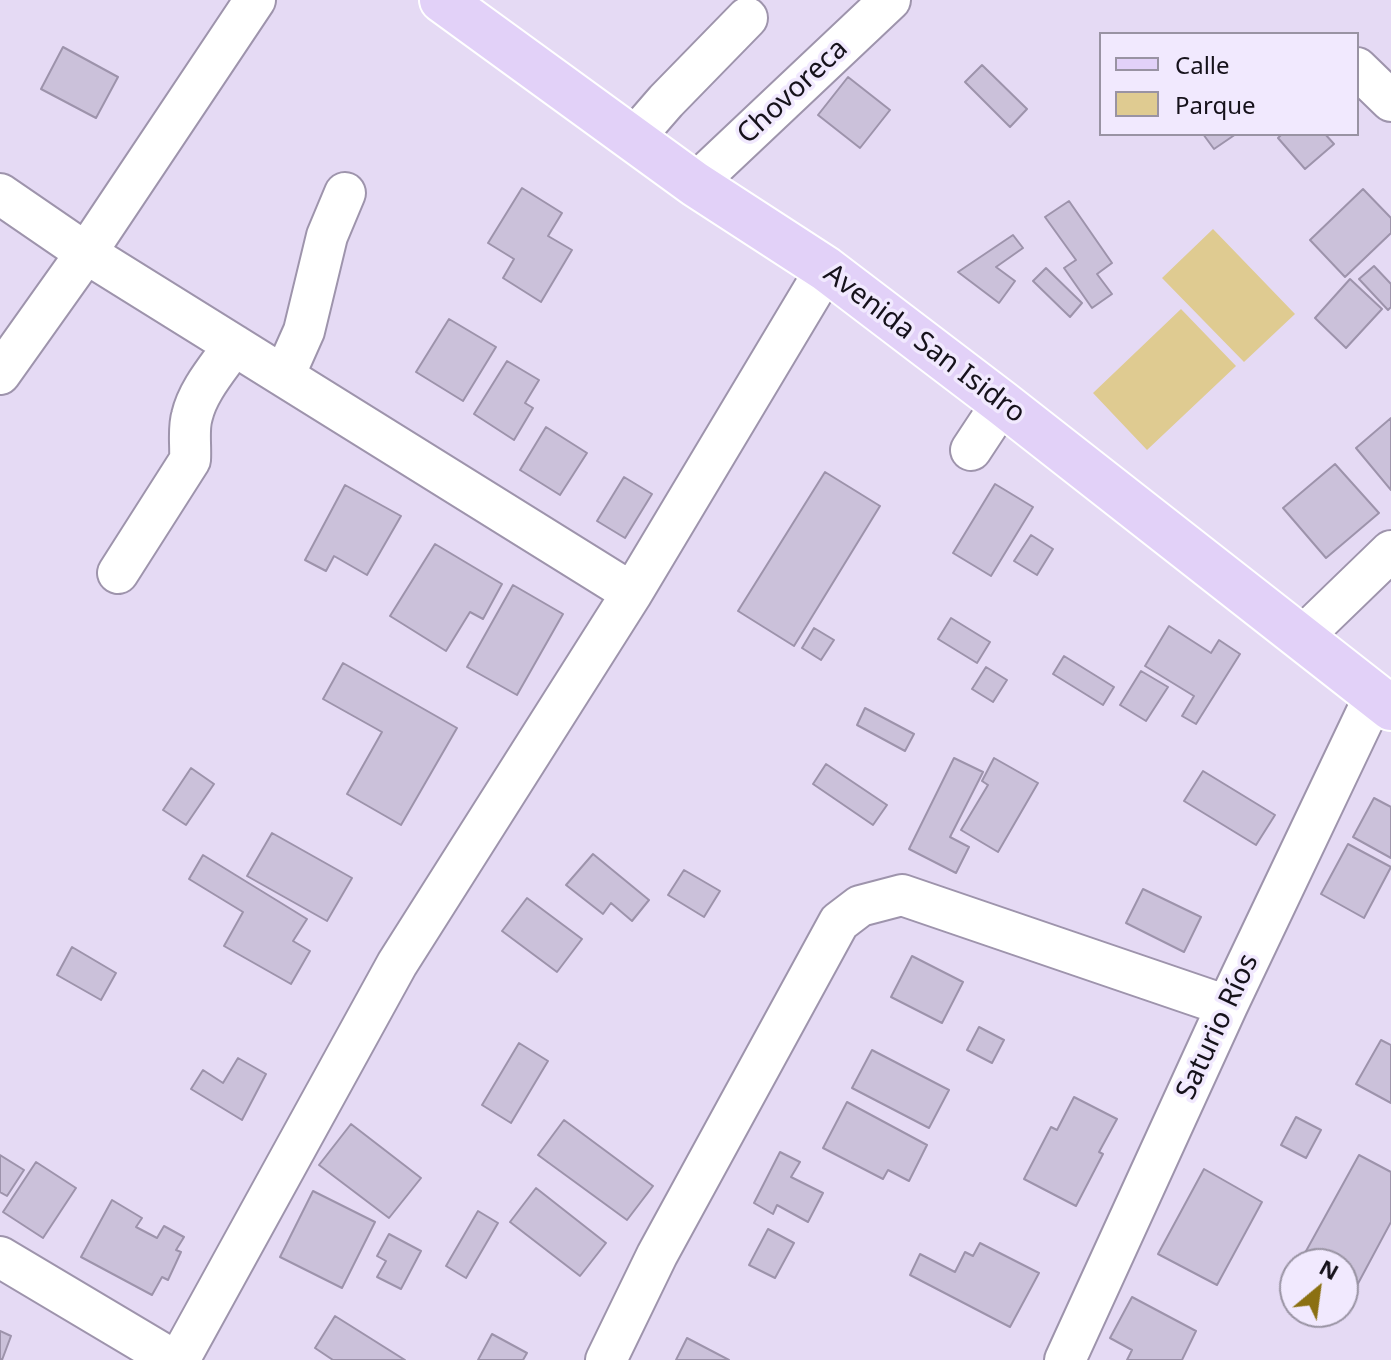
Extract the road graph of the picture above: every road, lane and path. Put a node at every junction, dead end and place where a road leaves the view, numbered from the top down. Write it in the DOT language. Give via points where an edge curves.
graph roads {
  1 [pos="255,0"];
  2 [pos="442,0"];
  3 [pos="890,0"];
  4 [pos="747,18"];
  5 [pos="1359,70"];
  6 [pos="1391,101"];
  7 [pos="633,139"];
  8 [pos="695,184"];
  9 [pos="345,193"];
  10 [pos="0,194"];
  11 [pos="86,253"];
  12 [pos="826,269"];
  13 [pos="234,345"];
  14 [pos="0,374"];
  15 [pos="284,376"];
  16 [pos="1002,403"];
  17 [pos="971,450"];
  18 [pos="1391,551"];
  19 [pos="118,573"];
  20 [pos="632,593"];
  21 [pos="1301,638"];
  22 [pos="1383,702"];
  23 [pos="1227,1006"];
  24 [pos="0,1257"];
  25 [pos="176,1360"];
  26 [pos="606,1360"];
  27 [pos="1065,1360"];
  1 -- 11 [label="street"];
  2 -- 7 [label="main road, Avenida San Isidro"];
  3 -- 8 [label="street, Chovoreca"];
  4 -- 7 [label="street"];
  5 -- 6 [label="street"];
  7 -- 8 [label="main road, Avenida San Isidro"];
  8 -- 12 [label="main road, Avenida San Isidro"];
  9 -- 15 [label="street" via="327,236 304,331"];
  10 -- 11 [label="street"];
  11 -- 13 [label="street"];
  11 -- 14 [label="street"];
  12 -- 16 [label="main road, Avenida San Isidro"];
  12 -- 20 [label="street"];
  13 -- 15 [label="street"];
  13 -- 19 [label="street" via="198,398 190,420 190,460"];
  15 -- 20 [label="street"];
  16 -- 17 [label="street"];
  16 -- 21 [label="main road, Avenida San Isidro"];
  18 -- 21 [label="street"];
  20 -- 25 [label="street" via="397,964"];
  21 -- 22 [label="main road, Avenida San Isidro"];
  22 -- 23 [label="street, Saturio Ríos"];
  23 -- 26 [label="street" via="902,895 860,906 839,922 657,1255"];
  23 -- 27 [label="street, Saturio Ríos"];
  24 -- 25 [label="street"];
}
